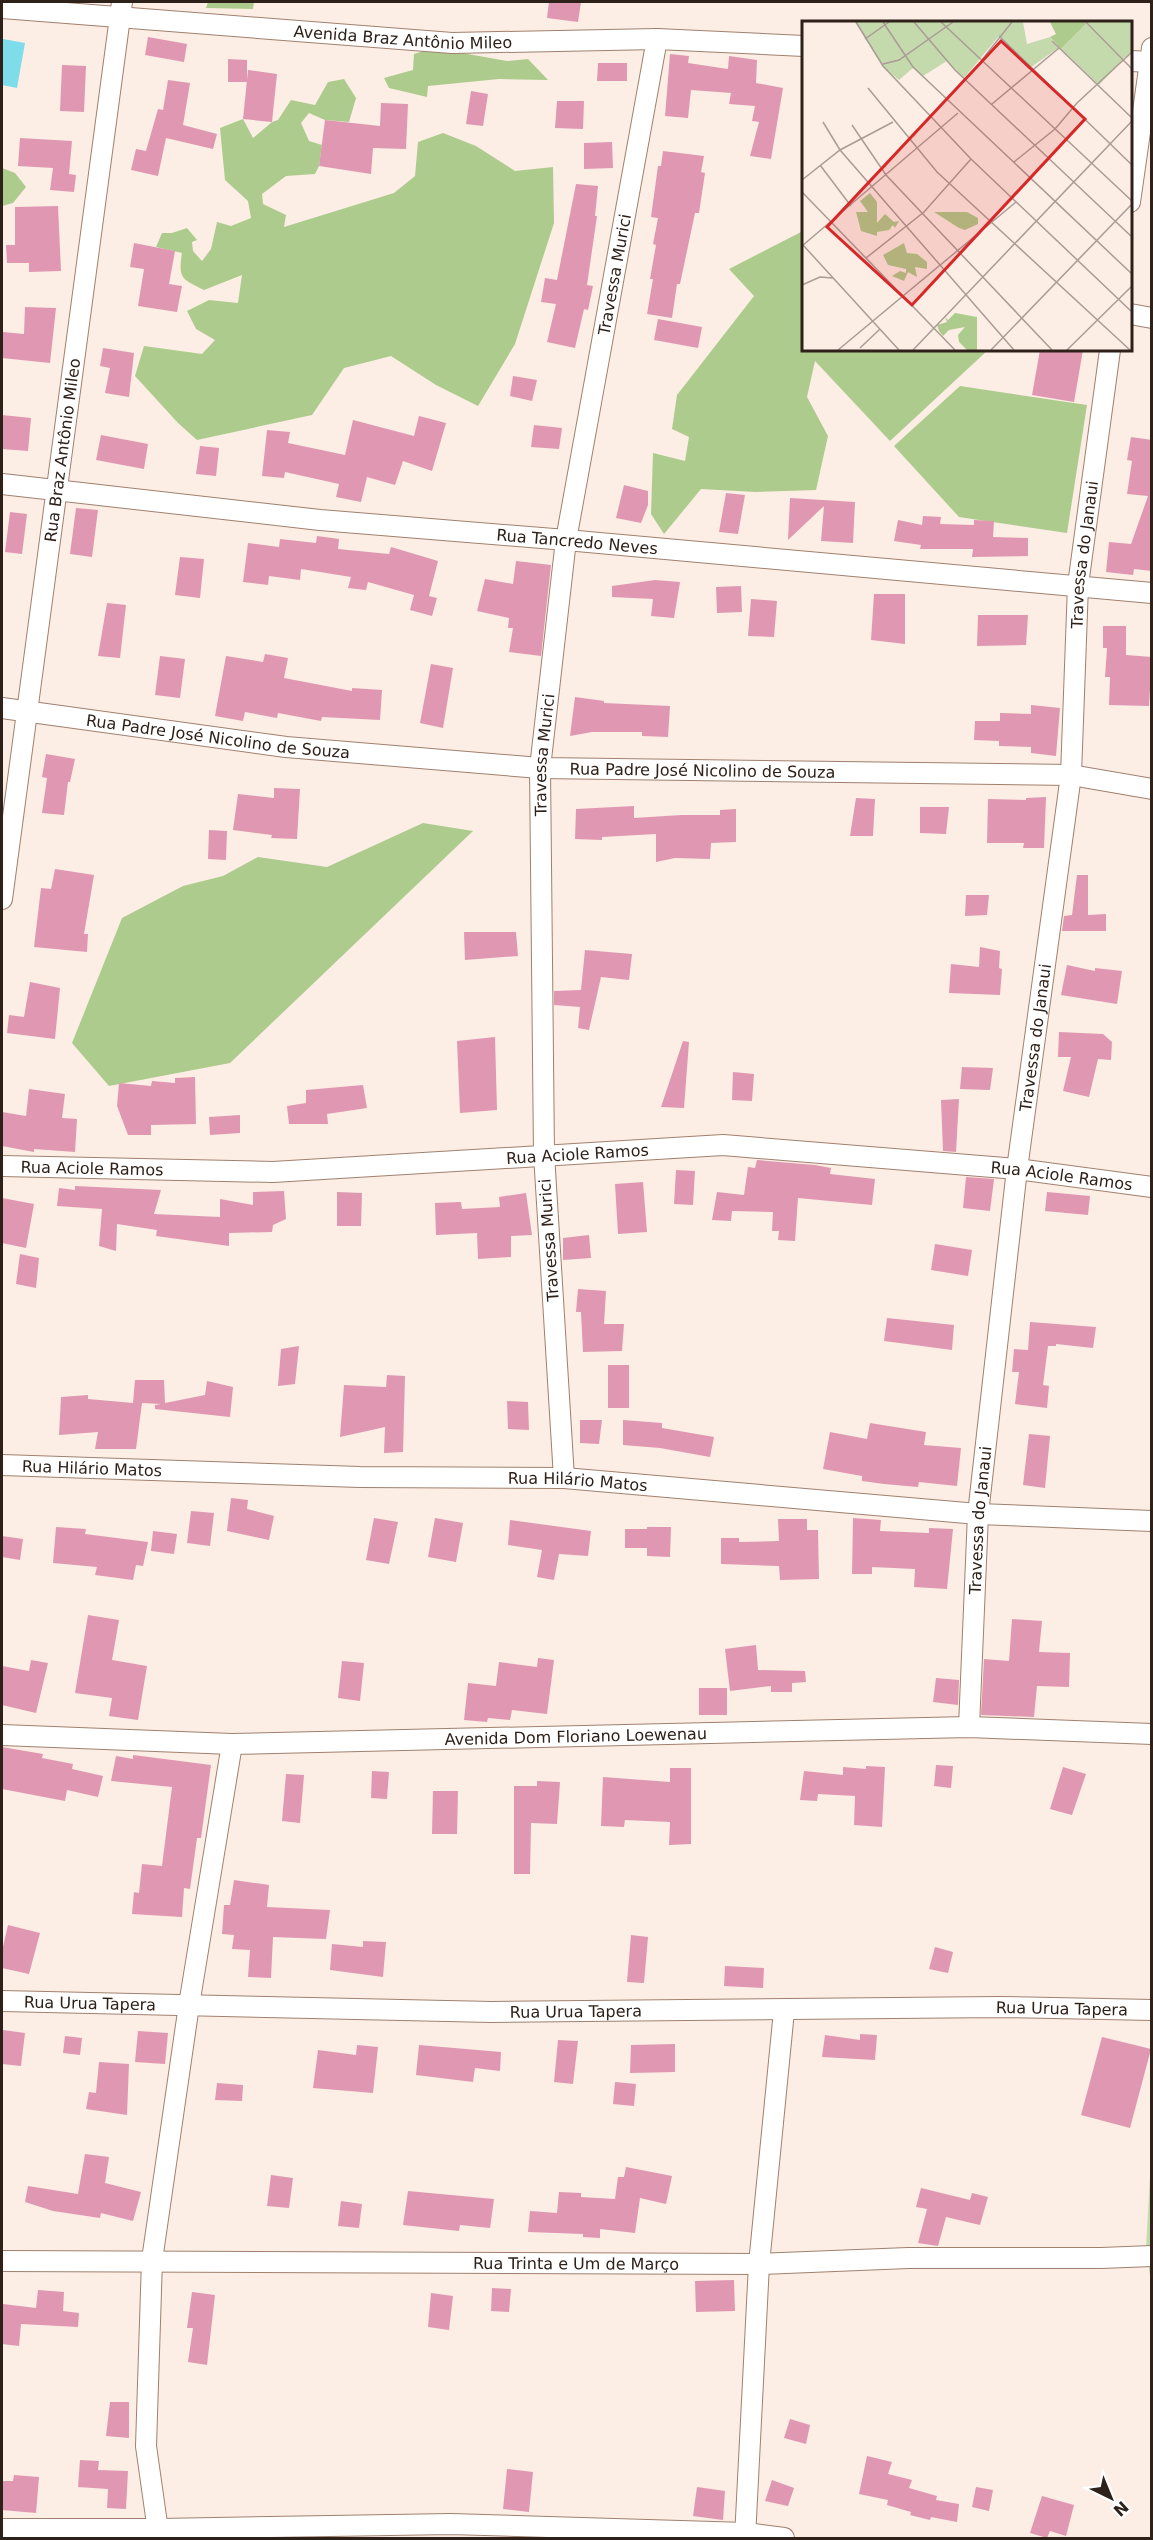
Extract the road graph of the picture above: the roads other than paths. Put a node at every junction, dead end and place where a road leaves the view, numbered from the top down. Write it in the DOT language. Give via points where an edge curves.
graph roads {
  1 [pos="2,8"];
  2 [pos="120,10"];
  3 [pos="657,39"];
  4 [pos="802,46"];
  5 [pos="1146,58"];
  6 [pos="1132,192"];
  7 [pos="1132,314"];
  8 [pos="1152,318"];
  9 [pos="1110,351"];
  10 [pos="2,484"];
  11 [pos="58,490"];
  12 [pos="566,540"];
  13 [pos="1078,585"];
  14 [pos="1152,593"];
  15 [pos="2,708"];
  16 [pos="26,710"];
  17 [pos="540,768"];
  18 [pos="1071,775"];
  19 [pos="1152,789"];
  20 [pos="2,899"];
  21 [pos="544,1154"];
  22 [pos="2,1166"];
  23 [pos="1017,1169"];
  24 [pos="1152,1187"];
  25 [pos="2,1465"];
  26 [pos="564,1478"];
  27 [pos="978,1514"];
  28 [pos="1152,1521"];
  29 [pos="969,1727"];
  30 [pos="1152,1734"];
  31 [pos="2,1735"];
  32 [pos="232,1744"];
  33 [pos="2,2001"];
  34 [pos="189,2005"];
  35 [pos="1152,2010"];
  36 [pos="784,2011"];
  37 [pos="1151,2258"];
  38 [pos="153,2260"];
  39 [pos="2,2261"];
  40 [pos="759,2264"];
  41 [pos="2,2529"];
  42 [pos="159,2534"];
  43 [pos="745,2536"];
  44 [pos="784,2538"];
  1 -- 2 [label="street, Avenida Braz Antônio Mileo"];
  2 -- 3 [label="street, Avenida Braz Antônio Mileo" via="452,43"];
  2 -- 11 [label="street, Rua Braz Antônio Mileo"];
  3 -- 4 [label="street, Avenida Braz Antônio Mileo"];
  3 -- 12 [label="street, Travessa Murici"];
  5 -- 6 [label="street"];
  7 -- 8 [label="street"];
  9 -- 13 [label="street, Travessa do Janaui"];
  10 -- 11 [label="street, Rua Tancredo Neves"];
  11 -- 12 [label="street, Rua Tancredo Neves" via="320,520"];
  11 -- 16 [label="street, Rua Braz Antônio Mileo"];
  12 -- 13 [label="street, Rua Tancredo Neves"];
  12 -- 17 [label="street, Travessa Murici"];
  13 -- 14 [label="street, Rua Tancredo Neves"];
  13 -- 18 [label="street, Travessa do Janaui"];
  15 -- 16 [label="street, Rua Padre José Nicolino de Souza"];
  16 -- 17 [label="street, Rua Padre José Nicolino de Souza" via="286,747"];
  16 -- 20 [label="street, Rua Braz Antônio Mileo"];
  17 -- 18 [label="street, Rua Padre José Nicolino de Souza"];
  17 -- 21 [label="street, Travessa Murici"];
  18 -- 19 [label="street, Rua Padre José Nicolino de Souza"];
  18 -- 23 [label="street, Travessa do Janaui"];
  21 -- 22 [label="street, Rua Aciole Ramos" via="273,1172"];
  21 -- 23 [label="street, Rua Aciole Ramos" via="723,1145"];
  21 -- 26 [label="street, Travessa Murici"];
  23 -- 24 [label="street, Rua Aciole Ramos"];
  23 -- 27 [label="street, Travessa do Janaui"];
  25 -- 26 [label="street, Rua Hilário Matos" via="360,1478"];
  26 -- 27 [label="street, Rua Hilário Matos"];
  27 -- 28 [label="street, Rua Hilário Matos"];
  27 -- 29 [label="street, Travessa do Janaui"];
  29 -- 30 [label="street, Avenida Dom Floriano Loewenau"];
  29 -- 32 [label="street, Avenida Dom Floriano Loewenau"];
  31 -- 32 [label="street, Avenida Dom Floriano Loewenau"];
  32 -- 34 [label="street"];
  33 -- 34 [label="street, Rua Urua Tapera"];
  34 -- 36 [label="street, Rua Urua Tapera" via="492,2012"];
  34 -- 38 [label="street"];
  35 -- 36 [label="street, Rua Urua Tapera" via="1000,2007"];
  36 -- 40 [label="street"];
  37 -- 40 [label="street, Rua Trinta e Um de Março" via="908,2258"];
  38 -- 39 [label="street, Rua Trinta e Um de Março"];
  38 -- 40 [label="street, Rua Trinta e Um de Março"];
  38 -- 42 [label="street" via="146,2446"];
  40 -- 43 [label="street"];
  41 -- 42 [label="street"];
  42 -- 43 [label="street" via="451,2524"];
  43 -- 44 [label="street"];
}
